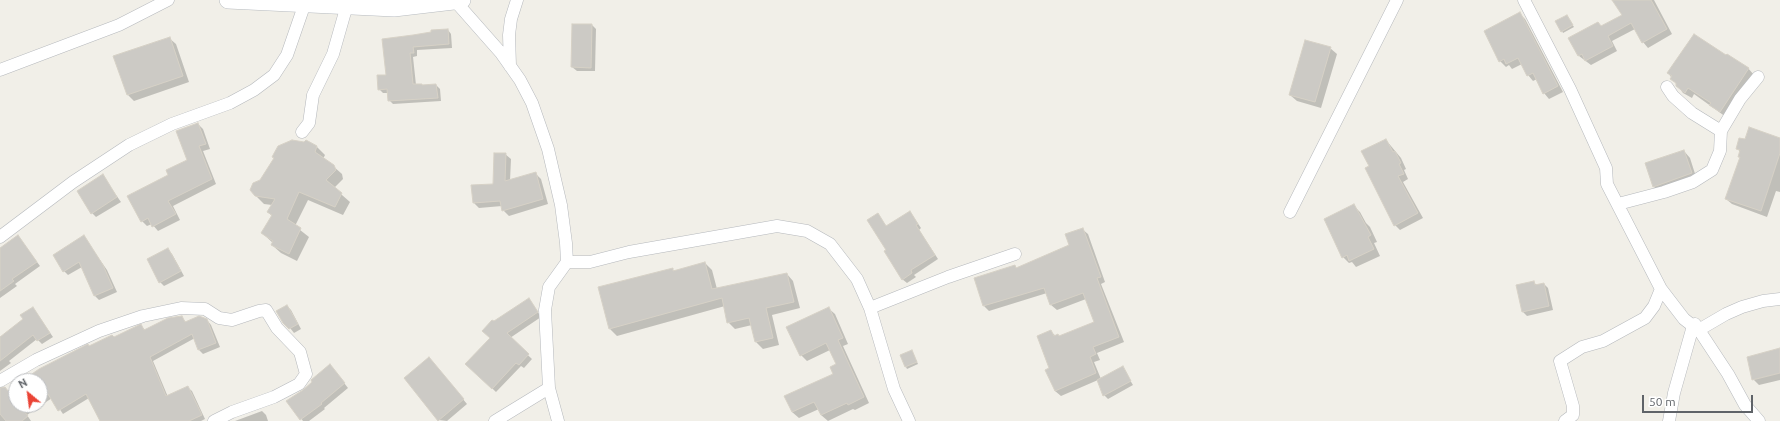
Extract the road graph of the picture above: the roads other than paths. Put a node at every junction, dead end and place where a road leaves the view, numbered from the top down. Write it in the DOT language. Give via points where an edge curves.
graph roads {
  1 [pos="168,0"];
  2 [pos="228,0"];
  3 [pos="517,0"];
  4 [pos="1397,0"];
  5 [pos="1524,0"];
  6 [pos="459,1"];
  7 [pos="306,3"];
  8 [pos="382,4"];
  9 [pos="347,6"];
  10 [pos="510,66"];
  11 [pos="0,70"];
  12 [pos="1758,77"];
  13 [pos="1667,88"];
  14 [pos="1721,131"];
  15 [pos="302,132"];
  16 [pos="1618,204"];
  17 [pos="1290,212"];
  18 [pos="1634,235"];
  19 [pos="0,237"];
  20 [pos="1015,254"];
  21 [pos="567,262"];
  22 [pos="1661,289"];
  23 [pos="1780,300"];
  24 [pos="870,308"];
  25 [pos="1693,326"];
  26 [pos="0,381"];
  27 [pos="548,388"];
  28 [pos="214,421"];
  29 [pos="495,421"];
  30 [pos="558,421"];
  31 [pos="909,421"];
  32 [pos="1565,421"];
  33 [pos="1669,421"];
  34 [pos="1759,421"];
  1 -- 11 [label="street" via="119,26"];
  2 -- 7 [label="street"];
  3 -- 10 [label="street" via="509,36"];
  4 -- 17 [label="street"];
  5 -- 16 [label="street" via="1570,89 1606,168 1607,184"];
  6 -- 8 [label="street" via="394,8"];
  6 -- 10 [label="street"];
  7 -- 9 [label="street"];
  7 -- 19 [label="street" via="287,55 274,75 230,103 172,124 129,145"];
  8 -- 9 [label="street"];
  9 -- 15 [label="street" via="333,54 313,95 309,123"];
  10 -- 21 [label="street" via="532,103 548,149 561,205"];
  12 -- 14 [label="street" via="1740,99"];
  13 -- 14 [label="street" via="1672,96 1692,113"];
  14 -- 16 [label="street" via="1720,151 1712,170 1693,182"];
  16 -- 22 [label="street"];
  18 -- 22 [label="street" via="1644,261"];
  20 -- 24 [label="street"];
  21 -- 24 [label="street" via="590,262 629,252 778,226 807,231 830,244 857,279"];
  21 -- 27 [label="street" via="549,287 545,310"];
  22 -- 25 [label="street" via="1684,319"];
  22 -- 32 [label="street" via="1654,306 1645,318 1603,341 1582,347 1560,361 1573,406 1573,415"];
  22 -- 34 [label="street" via="1681,313 1694,323 1745,405"];
  23 -- 25 [label="street" via="1742,307 1702,328"];
  24 -- 31 [label="street" via="894,389"];
  25 -- 33 [label="street" via="1674,393"];
  26 -- 28 [label="street" via="36,360 99,331 143,316 181,308 205,309 219,318 232,320 266,310 277,328 300,352 306,374 299,384 274,397"];
  27 -- 29 [label="street"];
  27 -- 30 [label="street"];
}
